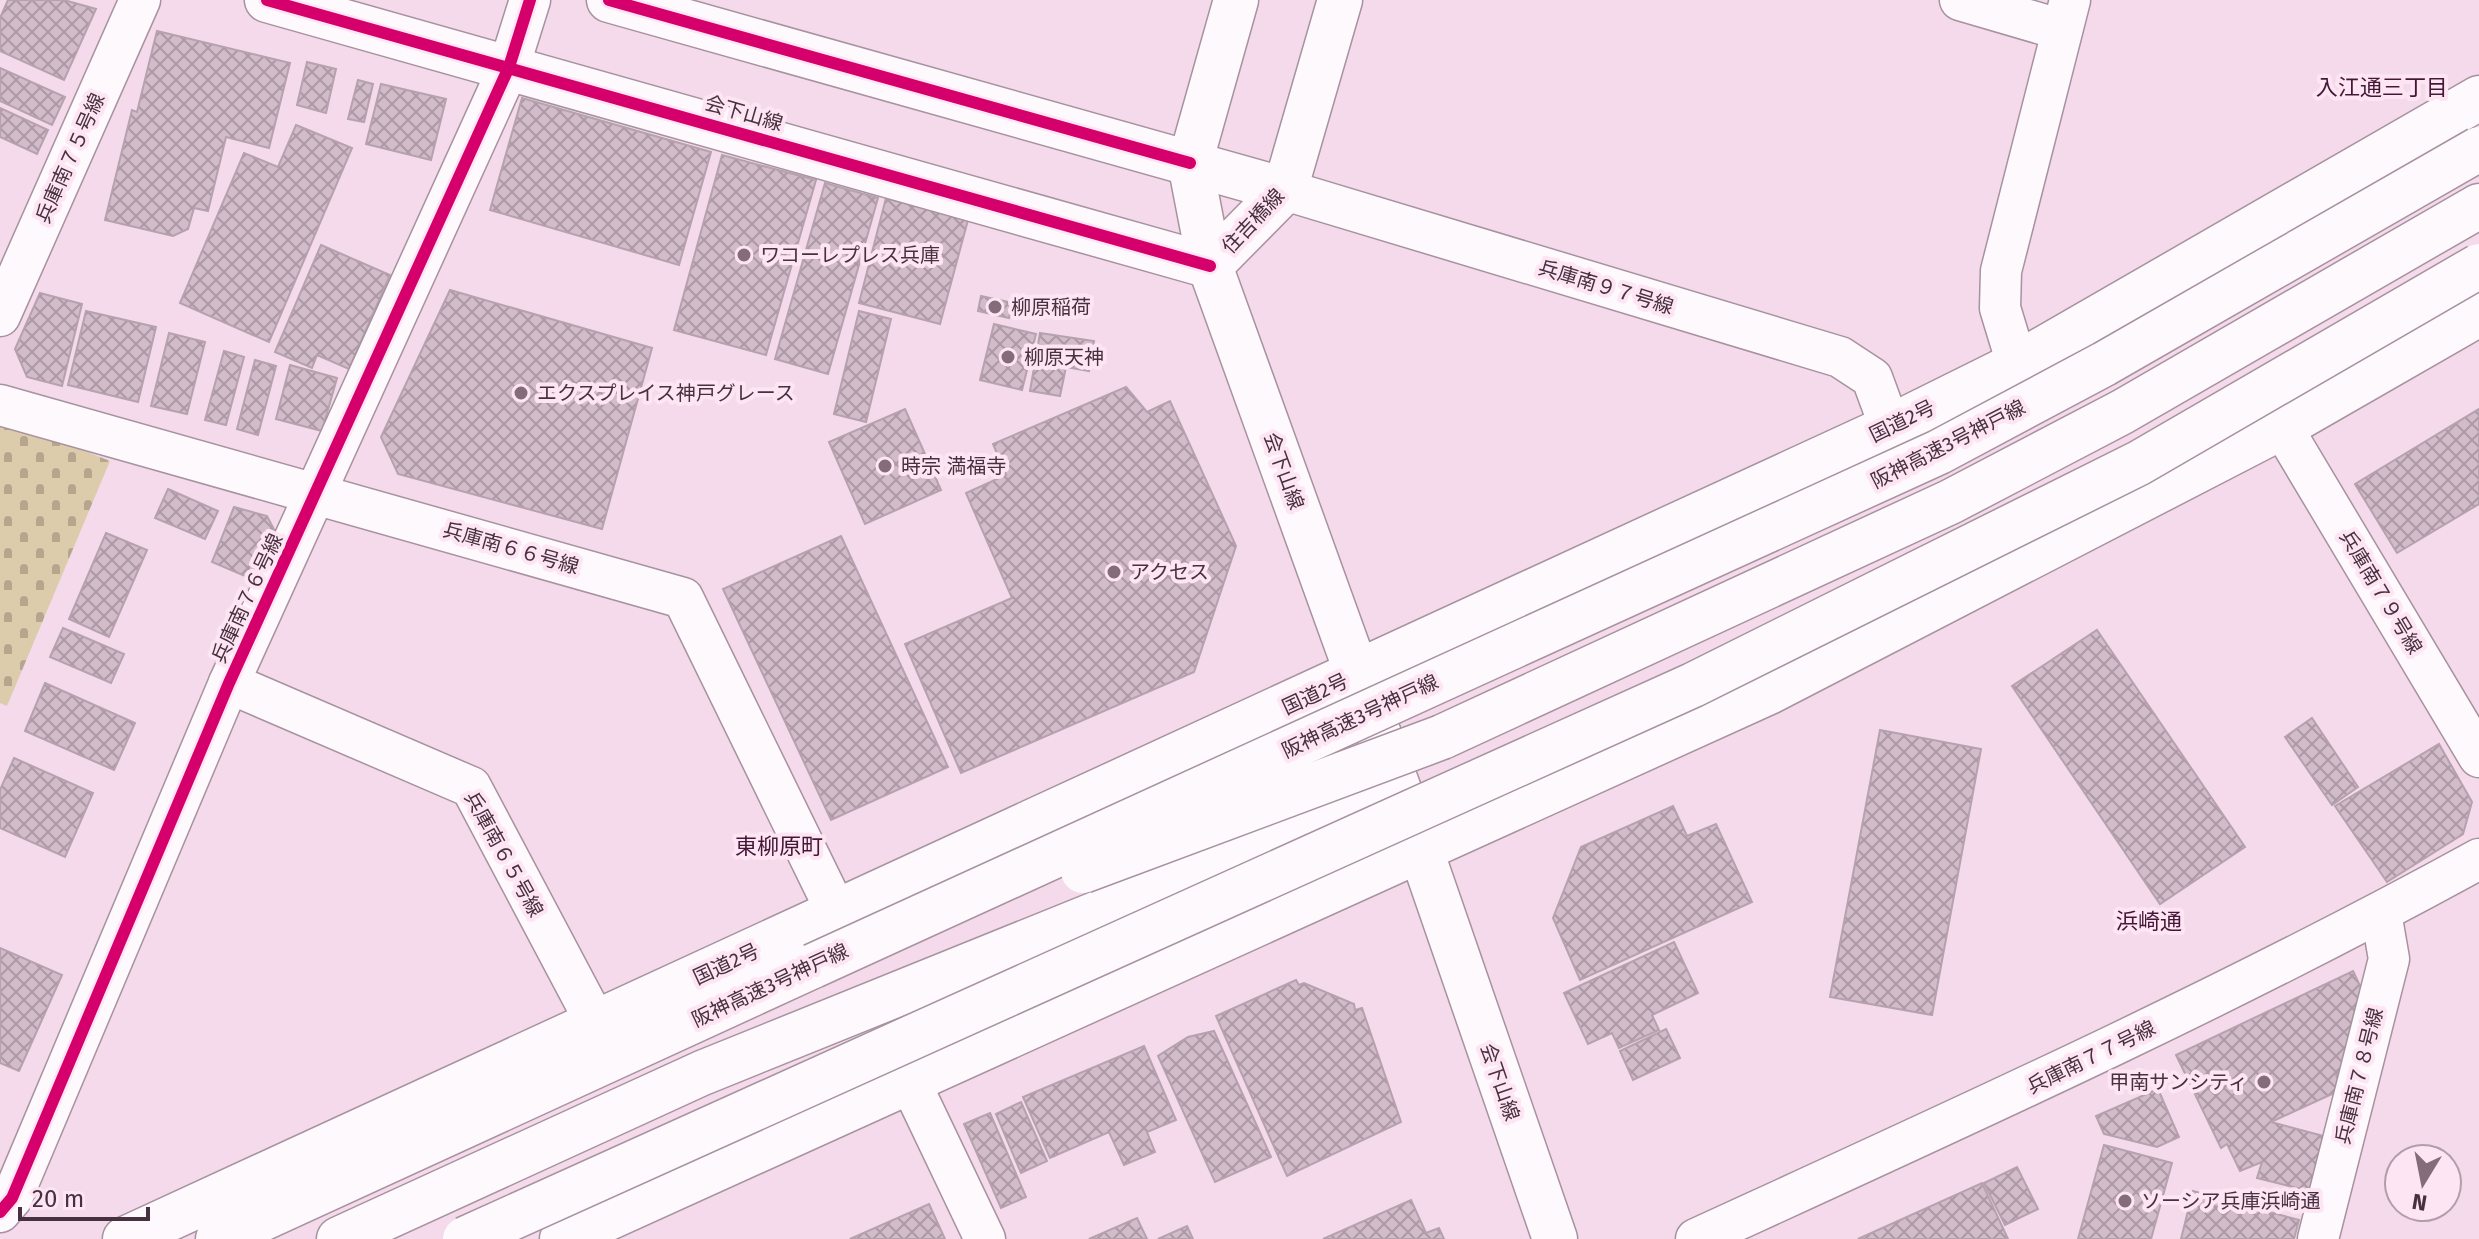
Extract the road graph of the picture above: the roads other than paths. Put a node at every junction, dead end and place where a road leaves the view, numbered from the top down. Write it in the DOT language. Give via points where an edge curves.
graph roads {
  1 [pos="140,0"];
  2 [pos="267,0"];
  3 [pos="530,0"];
  4 [pos="609,0"];
  5 [pos="1236,0"];
  6 [pos="1340,0"];
  7 [pos="1960,0"];
  8 [pos="2066,15"];
  9 [pos="509,67"];
  10 [pos="2479,98"];
  11 [pos="2479,149"];
  12 [pos="1190,163"];
  13 [pos="1285,190"];
  14 [pos="2479,206"];
  15 [pos="1210,266"];
  16 [pos="2479,266"];
  17 [pos="2479,314"];
  18 [pos="0,316"];
  19 [pos="2017,364"];
  20 [pos="0,405"];
  21 [pos="1890,427"];
  22 [pos="2282,427"];
  23 [pos="317,493"];
  24 [pos="1356,675"];
  25 [pos="229,683"];
  26 [pos="2479,757"];
  27 [pos="1394,784"];
  28 [pos="1420,848"];
  29 [pos="2479,859"];
  30 [pos="837,913"];
  31 [pos="2381,913"];
  32 [pos="813,966"];
  33 [pos="596,1023"];
  34 [pos="911,1084"];
  35 [pos="0,1212"];
  36 [pos="125,1239"];
  37 [pos="218,1239"];
  38 [pos="339,1239"];
  39 [pos="465,1239"];
  40 [pos="562,1239"];
  41 [pos="985,1239"];
  42 [pos="1555,1239"];
  43 [pos="1696,1239"];
  44 [pos="2318,1239"];
  1 -- 18 [label="street, 兵庫南７５号線"];
  2 -- 9 [label="main road, 会下山線"];
  3 -- 9 [label="street, 兵庫南７６号線"];
  4 -- 12 [label="main road"];
  5 -- 12 [label="main road, 住吉橋線"];
  6 -- 13 [label="main road, 住吉橋線"];
  7 -- 8 [label="street"];
  8 -- 19 [label="street" via="2001,271 2000,308"];
  9 -- 15 [label="main road, 会下山線"];
  9 -- 23 [label="street, 兵庫南７６号線"];
  10 -- 19 [label="main road, 国道2号"];
  11 -- 32 [label="main road, 阪神高速3号神戸線, bridge" via="1939,452"];
  12 -- 13 [label="main road"];
  12 -- 15 [label="main road, 住吉橋線"];
  13 -- 15 [label="main road, 住吉橋線"];
  13 -- 21 [label="street, 兵庫南９７号線" via="1840,357 1872,378"];
  14 -- 32 [label="main road, bridge" via="2122,412 1950,502 1442,737"];
  15 -- 24 [label="main road, 会下山線"];
  16 -- 39 [label="main road, bridge" via="2139,463 1693,685"];
  17 -- 22 [label="main road"];
  19 -- 21 [label="main road, 国道2号"];
  20 -- 23 [label="street, 兵庫南６６号線"];
  21 -- 24 [label="main road, 国道2号"];
  22 -- 26 [label="street, 兵庫南７９号線"];
  22 -- 28 [label="main road" via="1769,692"];
  23 -- 25 [label="street, 兵庫南７６号線"];
  23 -- 30 [label="street, 兵庫南６６号線" via="683,598"];
  24 -- 27 [label="main road, 会下山線"];
  24 -- 30 [label="main road, 国道2号"];
  25 -- 33 [label="street, 兵庫南６５号線" via="471,787"];
  25 -- 35 [label="street, 兵庫南７６号線" via="12,1198"];
  27 -- 28 [label="main road, 会下山線"];
  27 -- 38 [label="main road" via="1247,853 702,1073"];
  28 -- 34 [label="main road"];
  28 -- 42 [label="main road, 会下山線"];
  29 -- 31 [label="street, 兵庫南７７号線"];
  30 -- 33 [label="main road, 国道2号"];
  31 -- 43 [label="street, 兵庫南７７号線" via="2100,1054"];
  31 -- 44 [label="street, 兵庫南７８号線" via="2389,959"];
  32 -- 37 [label="main road, 阪神高速3号神戸線"];
  33 -- 36 [label="main road, 国道2号"];
  34 -- 40 [label="main road"];
  34 -- 41 [label="street"];
}
